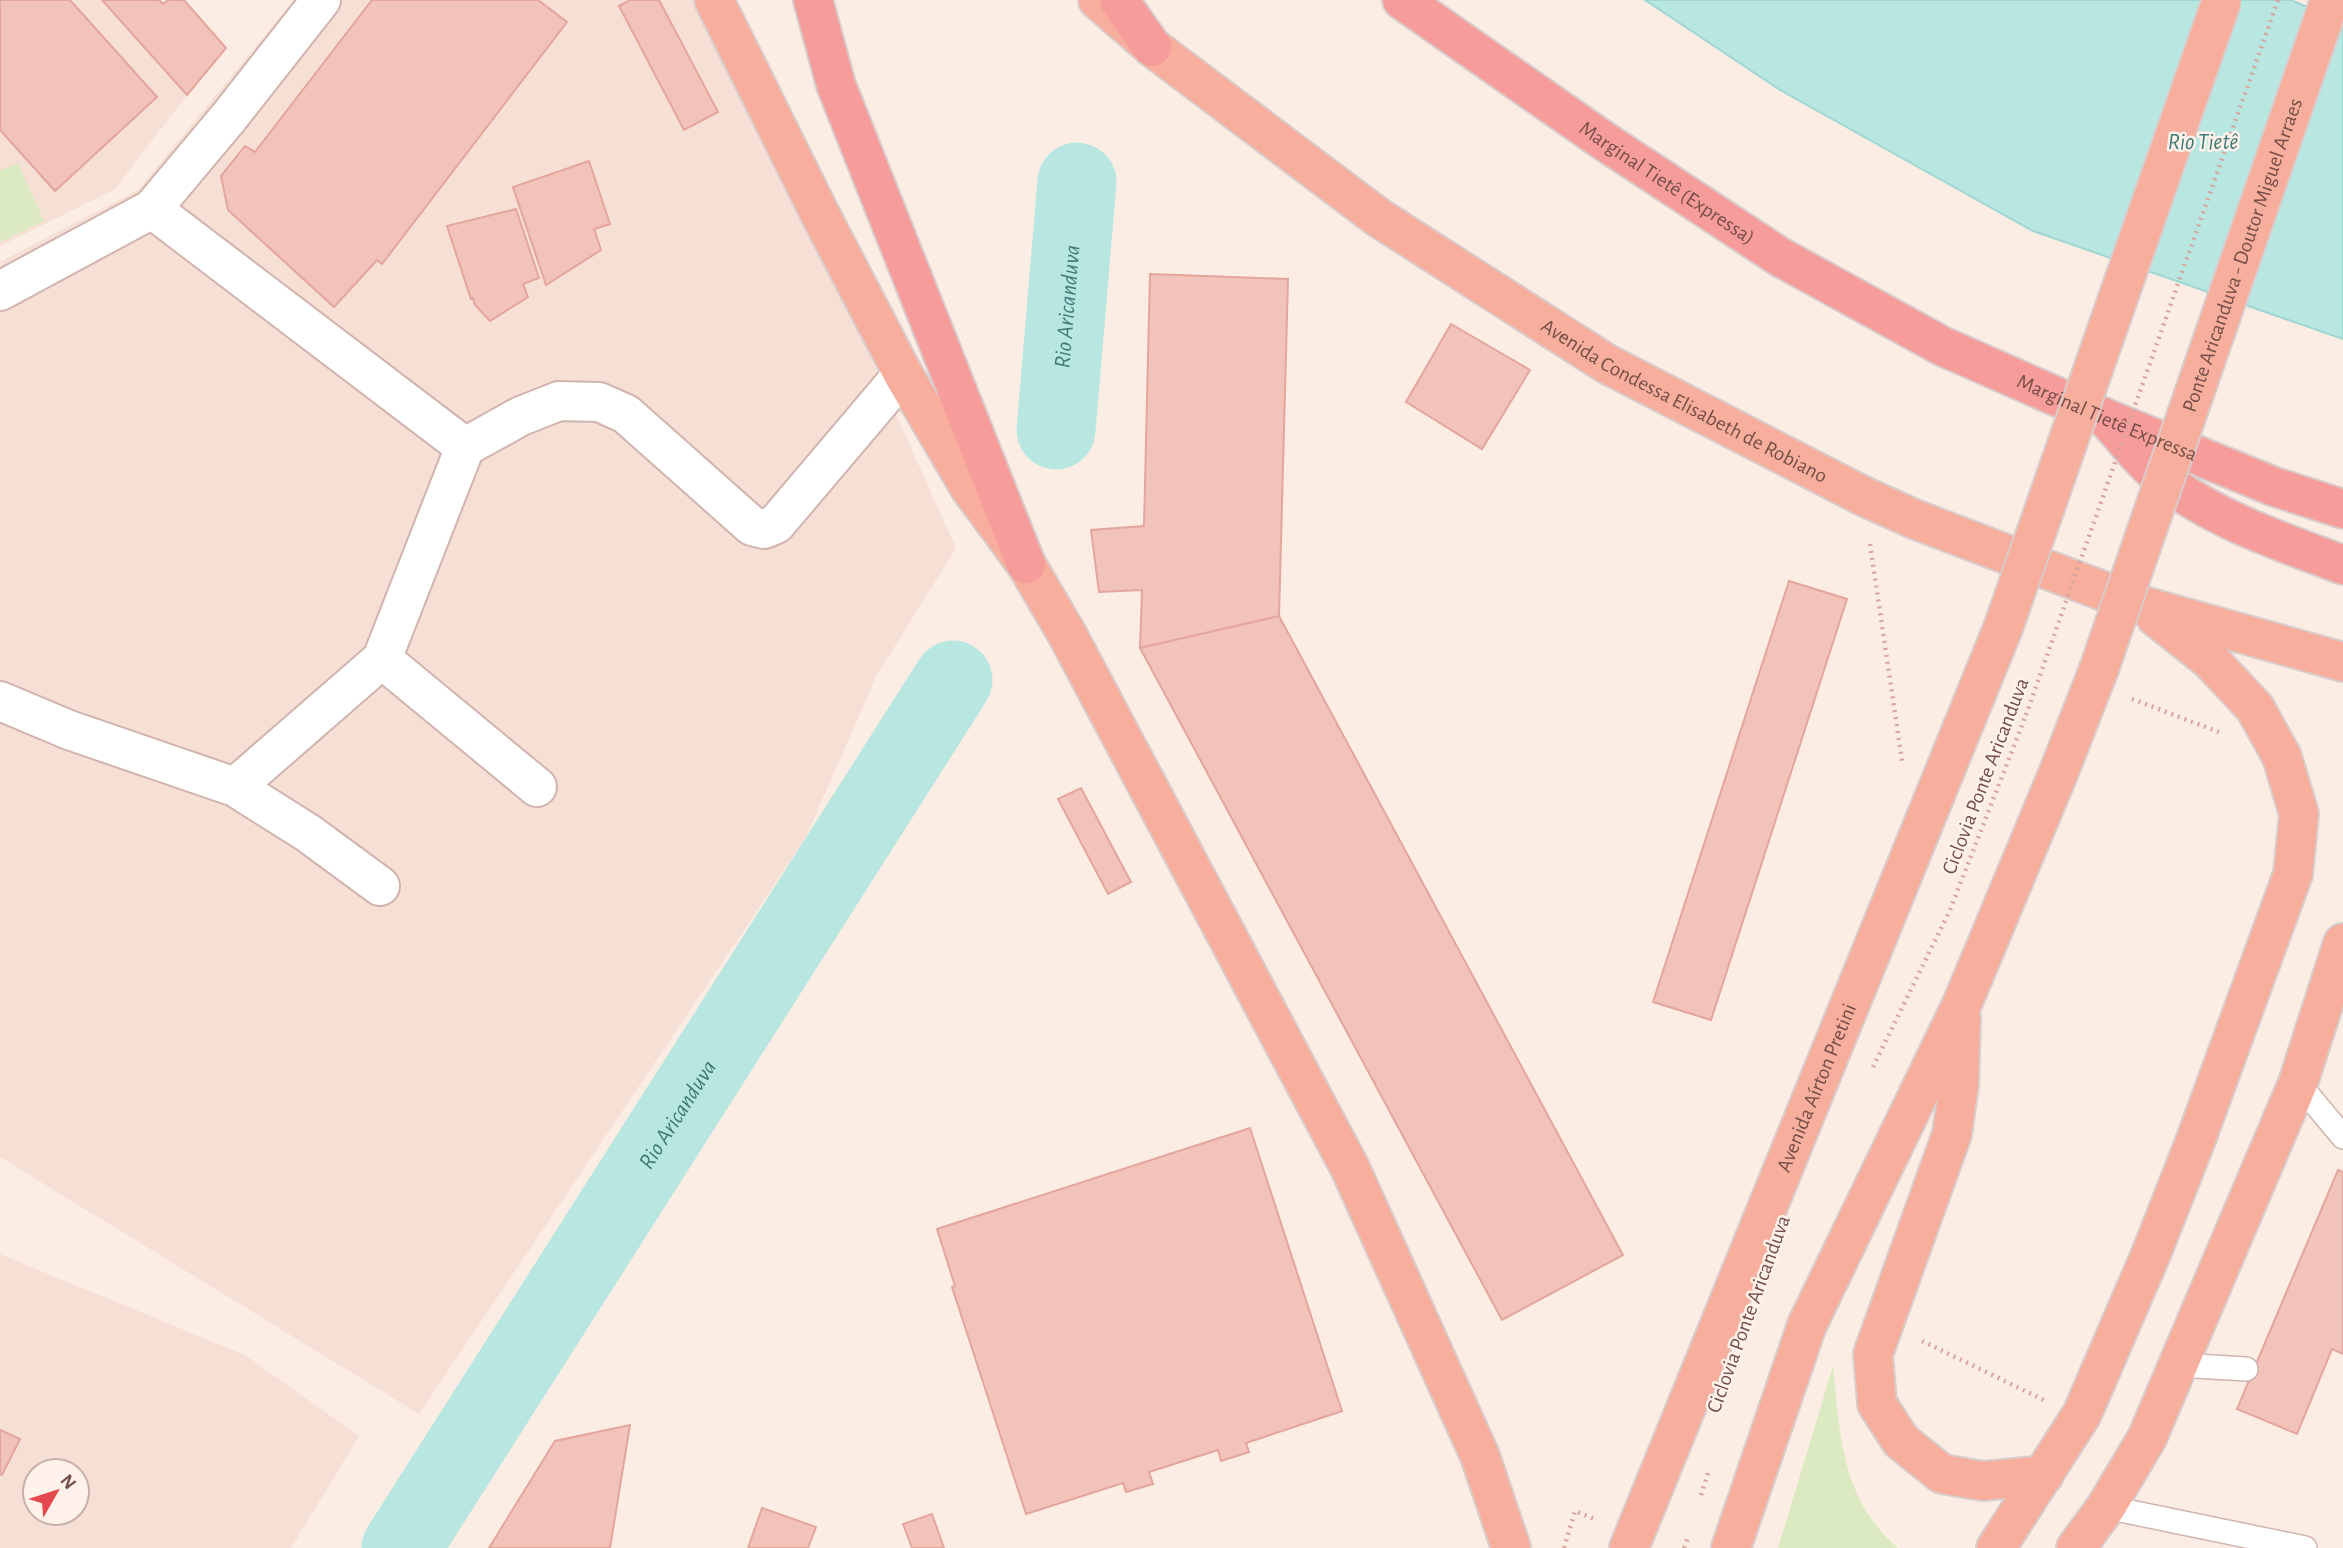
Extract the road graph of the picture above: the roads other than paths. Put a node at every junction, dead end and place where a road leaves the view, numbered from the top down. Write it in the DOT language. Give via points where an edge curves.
graph roads {
  1 [pos="320,0"];
  2 [pos="714,0"];
  3 [pos="813,0"];
  4 [pos="1098,0"];
  5 [pos="1119,0"];
  6 [pos="1402,0"];
  7 [pos="2222,0"];
  8 [pos="2330,0"];
  9 [pos="1152,47"];
  10 [pos="152,209"];
  11 [pos="0,291"];
  12 [pos="1942,346"];
  13 [pos="903,374"];
  14 [pos="2105,418"];
  15 [pos="465,447"];
  16 [pos="2343,509"];
  17 [pos="1026,564"];
  18 [pos="2343,565"];
  19 [pos="2140,605"];
  20 [pos="382,659"];
  21 [pos="2343,662"];
  22 [pos="0,701"];
  23 [pos="235,787"];
  24 [pos="537,787"];
  25 [pos="380,887"];
  26 [pos="2343,943"];
  27 [pos="1962,1004"];
  28 [pos="2298,1083"];
  29 [pos="2343,1137"];
  30 [pos="2179,1365"];
  31 [pos="2246,1368"];
  32 [pos="2044,1475"];
  33 [pos="2106,1507"];
  34 [pos="2224,1540"];
  35 [pos="1511,1548"];
  36 [pos="1629,1548"];
  37 [pos="1731,1548"];
  38 [pos="1996,1548"];
  39 [pos="2076,1548"];
  40 [pos="2305,1548"];
  1 -- 10 [label="street"];
  2 -- 13 [label="highway"];
  3 -- 17 [label="highway" via="836,85"];
  4 -- 9 [label="highway, Avenida Condessa Elisabeth de Robiano"];
  5 -- 9 [label="highway"];
  6 -- 12 [label="highway, Marginal Tietê (Expressa)" via="1780,257"];
  7 -- 36 [label="highway, Avenida Aírton Pretini, bridge" via="2003,628"];
  8 -- 27 [label="highway, Ponte Aricanduva - Doutor Miguel Arraes, bridge" via="2099,669"];
  9 -- 19 [label="highway, Avenida Condessa Elisabeth de Robiano" via="1379,218 1607,364 1863,496"];
  10 -- 11 [label="street"];
  10 -- 15 [label="street"];
  12 -- 14 [label="highway, Marginal Tietê Expressa"];
  13 -- 15 [label="street" via="776,524 764,529 752,526 626,414 599,402 559,401"];
  13 -- 17 [label="highway" via="970,488"];
  14 -- 16 [label="highway, Marginal Tietê Expressa"];
  14 -- 18 [label="highway" via="2152,469 2206,507 2229,521"];
  15 -- 20 [label="street"];
  17 -- 35 [label="highway" via="1350,1168 1480,1456"];
  19 -- 21 [label="highway, Avenida Condessa Elisabeth de Robiano"];
  19 -- 32 [label="highway" via="2210,660 2255,708 2282,757 2299,814 2293,874 2151,1254 2082,1413"];
  20 -- 23 [label="street"];
  20 -- 24 [label="street"];
  22 -- 23 [label="street" via="69,730"];
  23 -- 25 [label="street" via="308,833"];
  26 -- 28 [label="highway"];
  27 -- 32 [label="highway" via="1952,1134 1873,1354 1877,1404 1901,1441 1942,1474 1983,1481"];
  27 -- 37 [label="highway" via="1807,1325"];
  28 -- 29 [label="lane"];
  28 -- 30 [label="highway"];
  30 -- 31 [label="lane"];
  30 -- 33 [label="highway" via="2147,1438"];
  32 -- 38 [label="highway"];
  33 -- 34 [label="lane"];
  33 -- 39 [label="highway"];
  34 -- 40 [label="lane"];
}
